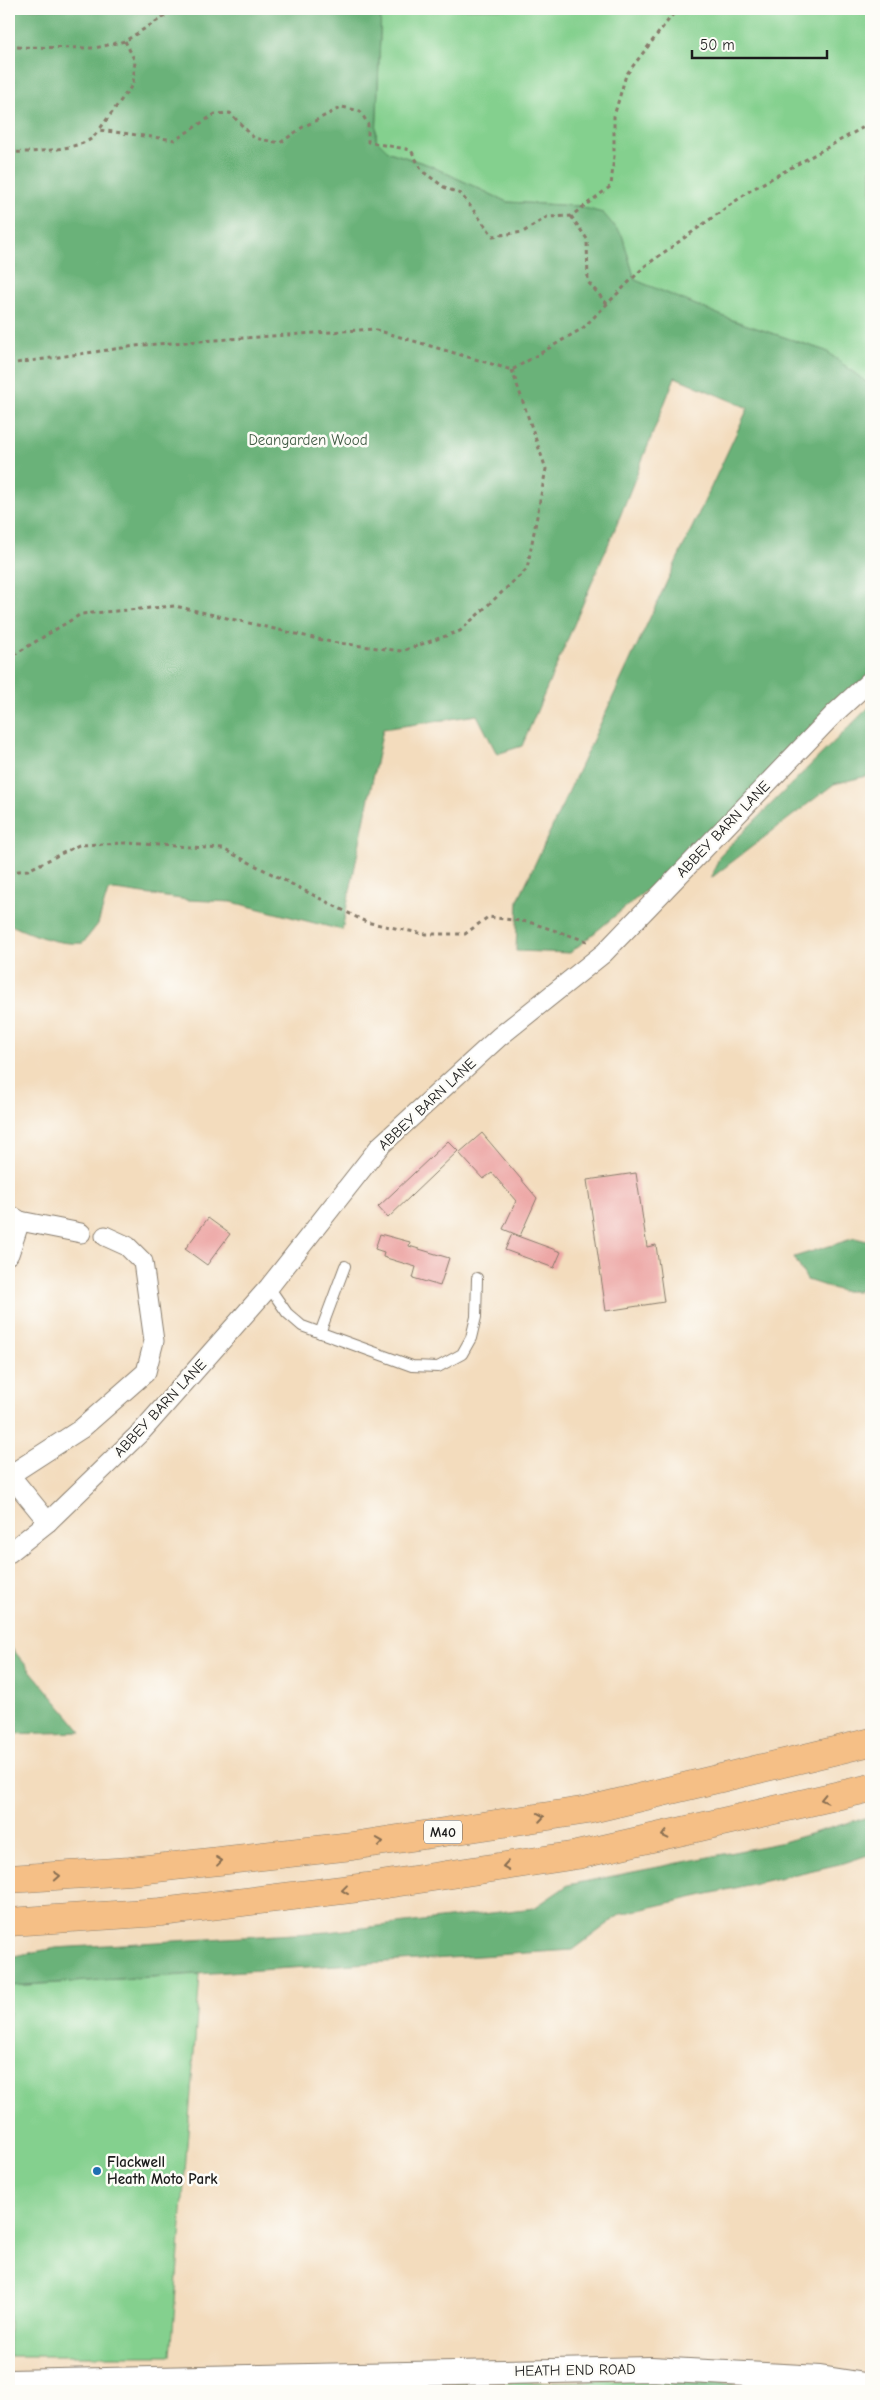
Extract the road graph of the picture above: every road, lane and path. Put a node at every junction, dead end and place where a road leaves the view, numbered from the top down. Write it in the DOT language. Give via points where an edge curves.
graph roads {
  1 [pos="176,9"];
  2 [pos="677,9"];
  3 [pos="125,41"];
  4 [pos="9,47"];
  5 [pos="871,123"];
  6 [pos="99,130"];
  7 [pos="9,152"];
  8 [pos="572,216"];
  9 [pos="608,305"];
  10 [pos="9,364"];
  11 [pos="512,370"];
  12 [pos="9,662"];
  13 [pos="871,680"];
  14 [pos="9,872"];
  15 [pos="604,953"];
  16 [pos="14,1217"];
  17 [pos="81,1233"];
  18 [pos="105,1236"];
  19 [pos="9,1254"];
  20 [pos="345,1266"];
  21 [pos="477,1278"];
  22 [pos="269,1287"];
  23 [pos="320,1333"];
  24 [pos="9,1475"];
  25 [pos="48,1522"];
  26 [pos="9,1553"];
  27 [pos="871,1742"];
  28 [pos="871,1788"];
  29 [pos="9,1879"];
  30 [pos="9,1922"];
  31 [pos="9,2382"];
  32 [pos="871,2386"];
  1 -- 3 [label="path"];
  2 -- 8 [label="path" via="626,75 614,116 611,186"];
  3 -- 4 [label="path" via="96,48"];
  3 -- 6 [label="path" via="135,62 133,84"];
  5 -- 9 [label="path" via="751,190 645,266"];
  6 -- 7 [label="path" via="92,139 57,149"];
  6 -- 8 [label="path" via="175,140 215,114 230,114 254,138 280,143 342,107 360,111 368,124 368,142 411,150 422,171 444,187 461,194 493,236 523,232 546,217"];
  8 -- 9 [label="path" via="587,239 588,282"];
  9 -- 11 [label="path" via="583,328"];
  10 -- 11 [label="path" via="143,345 373,329"];
  11 -- 12 [label="path" via="546,469 527,569 460,631 402,651 330,642 175,606 81,614 12,656"];
  13 -- 15 [label="street, ABBEY BARN LANE" via="835,713"];
  14 -- 15 [label="path" via="28,870 79,845 126,843 223,849 366,922 424,934 465,934 488,917 521,921 589,941"];
  15 -- 22 [label="street, ABBEY BARN LANE" via="499,1037 380,1146"];
  16 -- 17 [label="street"];
  16 -- 19 [label="street"];
  18 -- 24 [label="street" via="127,1246 143,1262 154,1341 146,1372 81,1430"];
  20 -- 23 [label="lane"];
  21 -- 23 [label="lane" via="476,1317 471,1338 462,1354 438,1367 412,1366"];
  22 -- 23 [label="lane" via="287,1313 302,1326"];
  22 -- 25 [label="street, ABBEY BARN LANE" via="142,1431"];
  24 -- 25 [label="street"];
  25 -- 26 [label="street, ABBEY BARN LANE"];
  29 -- 27 [label="highway, M40, one-way" via="130,1871 352,1846 588,1810"];
  28 -- 30 [label="highway, one-way" via="558,1858 367,1887 161,1912"];
  31 -- 32 [label="street, HEATH END ROAD" via="651,2369 820,2378"];
}
